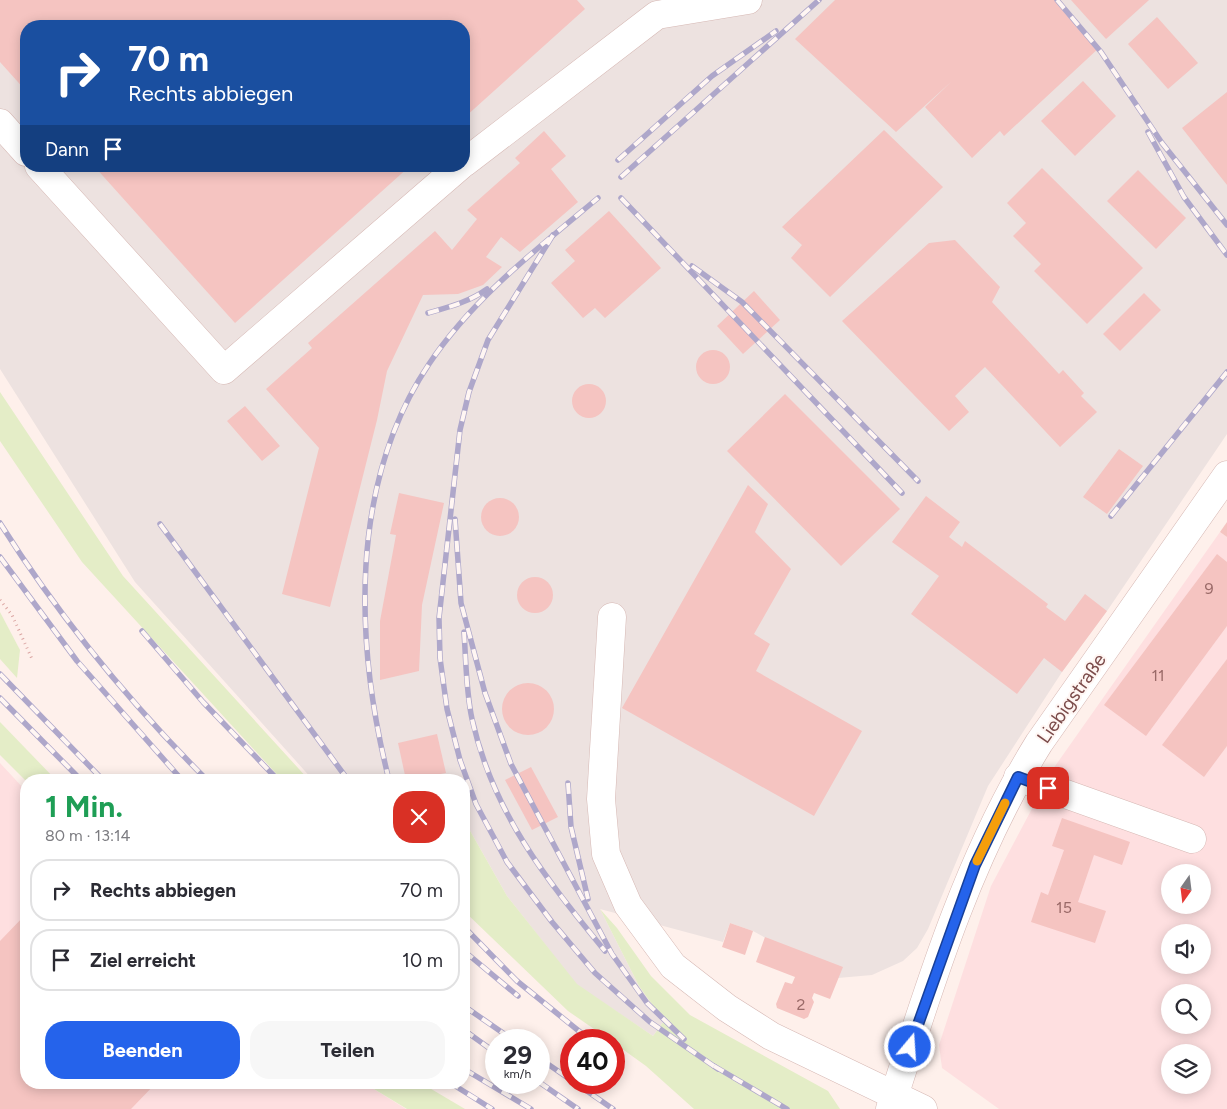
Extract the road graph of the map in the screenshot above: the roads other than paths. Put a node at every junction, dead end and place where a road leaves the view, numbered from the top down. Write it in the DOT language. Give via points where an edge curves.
graph roads {
  1 [pos="748,0"];
  2 [pos="0,123"];
  3 [pos="20,145"];
  4 [pos="470,158"];
  5 [pos="44,172"];
  6 [pos="453,172"];
  7 [pos="1227,475"];
  8 [pos="612,618"];
  9 [pos="1018,777"];
  10 [pos="1192,839"];
  11 [pos="892,1102"];
  12 [pos="923,1109"];
  1 -- 4 [label="street" via="657,15"];
  2 -- 3 [label="street"];
  5 -- 6 [label="street" via="224,370"];
  7 -- 9 [label="street, Liebigstraße"];
  8 -- 11 [label="street" via="601,799 606,854 628,905 673,966 727,1008 771,1036"];
  9 -- 10 [label="street"];
  9 -- 11 [label="street, Liebigstraße" via="975,865"];
  11 -- 12 [label="street"];
}
